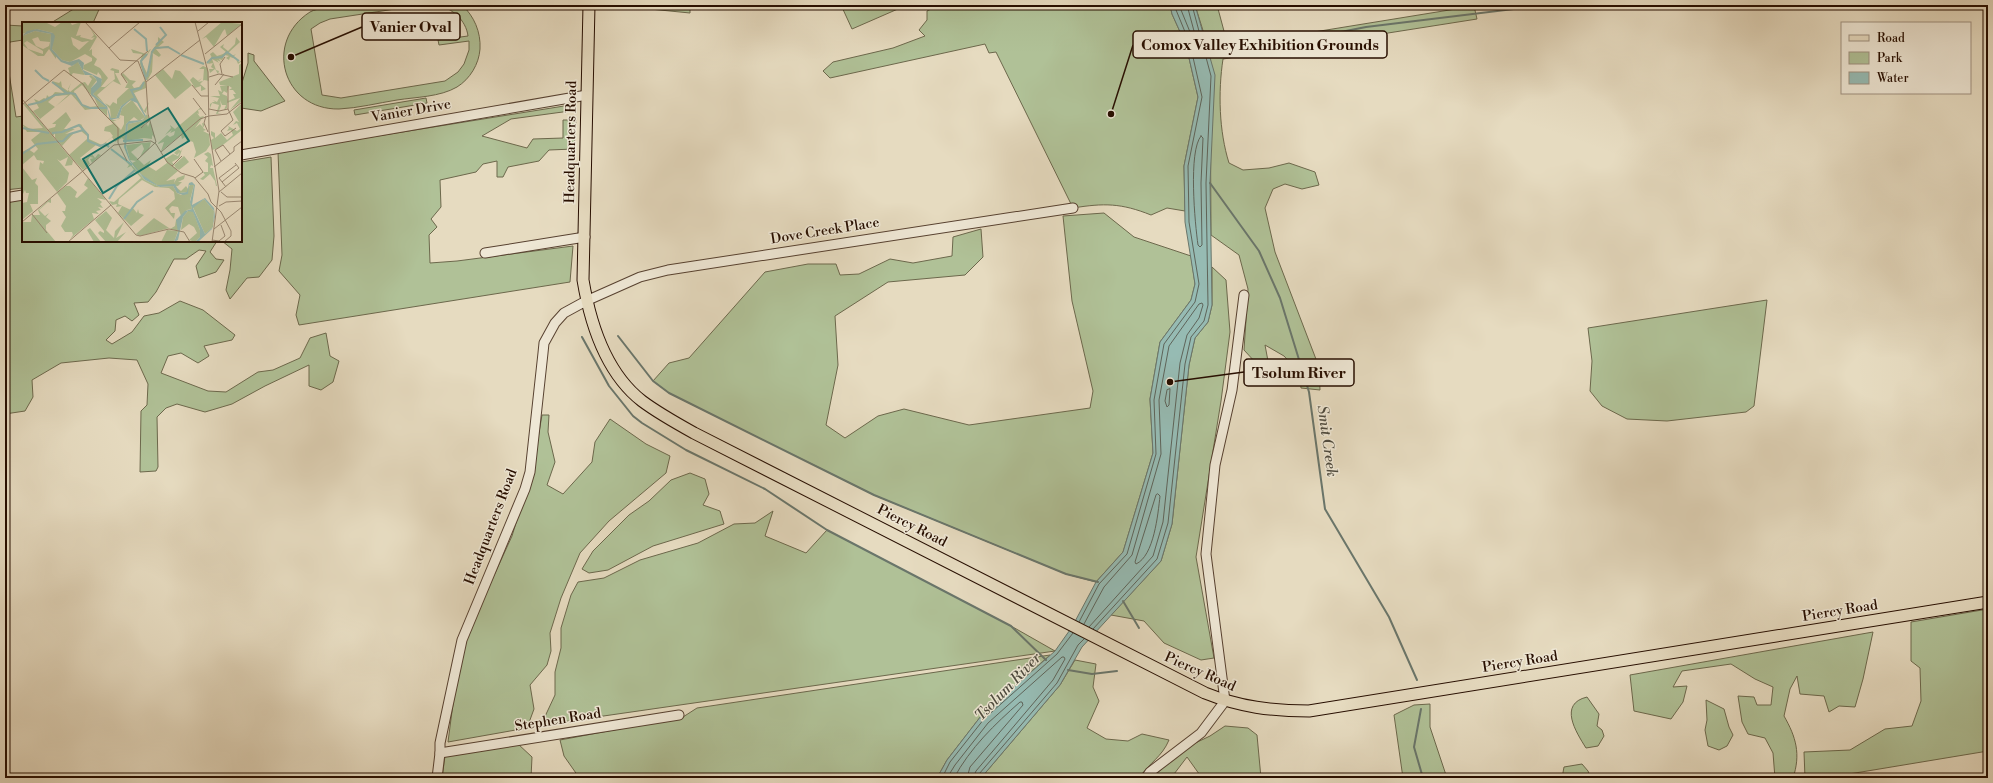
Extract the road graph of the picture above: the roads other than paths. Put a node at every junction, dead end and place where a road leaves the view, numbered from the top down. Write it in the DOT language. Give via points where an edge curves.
graph roads {
  1 [pos="589,5"];
  2 [pos="587,96"];
  3 [pos="242,155"];
  4 [pos="22,195"];
  5 [pos="5,198"];
  6 [pos="1073,208"];
  7 [pos="585,237"];
  8 [pos="485,253"];
  9 [pos="583,280"];
  10 [pos="1244,295"];
  11 [pos="586,301"];
  12 [pos="1988,602"];
  13 [pos="1225,701"];
  14 [pos="679,716"];
  15 [pos="440,753"];
  16 [pos="437,778"];
  17 [pos="1146,778"];
  1 -- 2 [label="main road, Headquarters Road"];
  2 -- 3 [label="street, Vanier Drive"];
  2 -- 7 [label="main road, Headquarters Road"];
  4 -- 5 [label="street"];
  6 -- 11 [label="street, Dove Creek Place" via="668,270 640,277"];
  7 -- 8 [label="street"];
  7 -- 9 [label="main road, Headquarters Road"];
  9 -- 11 [label="main road, Piercy Road"];
  10 -- 13 [label="street" via="1232,390 1215,465 1206,554"];
  11 -- 13 [label="main road, Piercy Road" via="608,358 621,379 641,400 694,433 1171,677"];
  11 -- 15 [label="street, Headquarters Road" via="564,313 544,343 530,472 462,640"];
  12 -- 13 [label="main road, Piercy Road" via="1310,711 1251,708"];
  13 -- 17 [label="street" via="1201,733 1150,772"];
  14 -- 15 [label="street, Stephen Road"];
  15 -- 16 [label="street, Headquarters Road"];
}
